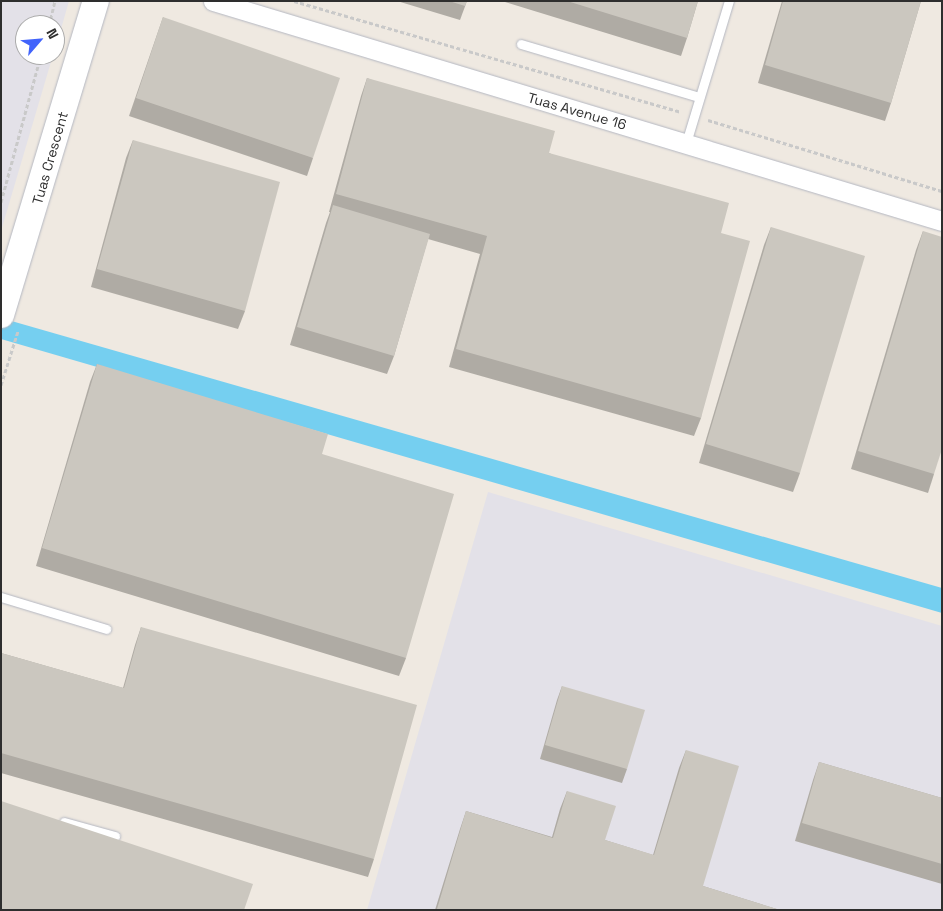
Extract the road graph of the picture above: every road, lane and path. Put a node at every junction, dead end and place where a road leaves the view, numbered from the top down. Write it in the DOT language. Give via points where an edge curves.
graph roads {
  1 [pos="55,1"];
  2 [pos="96,1"];
  3 [pos="213,1"];
  4 [pos="294,1"];
  5 [pos="729,1"];
  6 [pos="52,15"];
  7 [pos="521,44"];
  8 [pos="38,65"];
  9 [pos="699,97"];
  10 [pos="694,116"];
  11 [pos="686,143"];
  12 [pos="942,192"];
  13 [pos="1,202"];
  14 [pos="942,221"];
  15 [pos="1,315"];
  16 [pos="1,597"];
  17 [pos="106,630"];
  18 [pos="49,818"];
  19 [pos="115,836"];
  1 -- 6 [label="path"];
  2 -- 15 [label="street, Tuas Crescent"];
  3 -- 11 [label="street, Tuas Avenue 16"];
  4 -- 10 [label="path"];
  5 -- 9 [label="lane"];
  7 -- 9 [label="lane"];
  8 -- 13 [label="path"];
  9 -- 10 [label="lane"];
  10 -- 11 [label="lane"];
  10 -- 12 [label="path"];
  11 -- 14 [label="street, Tuas Avenue 16"];
  16 -- 17 [label="lane"];
  18 -- 19 [label="lane"];
}
